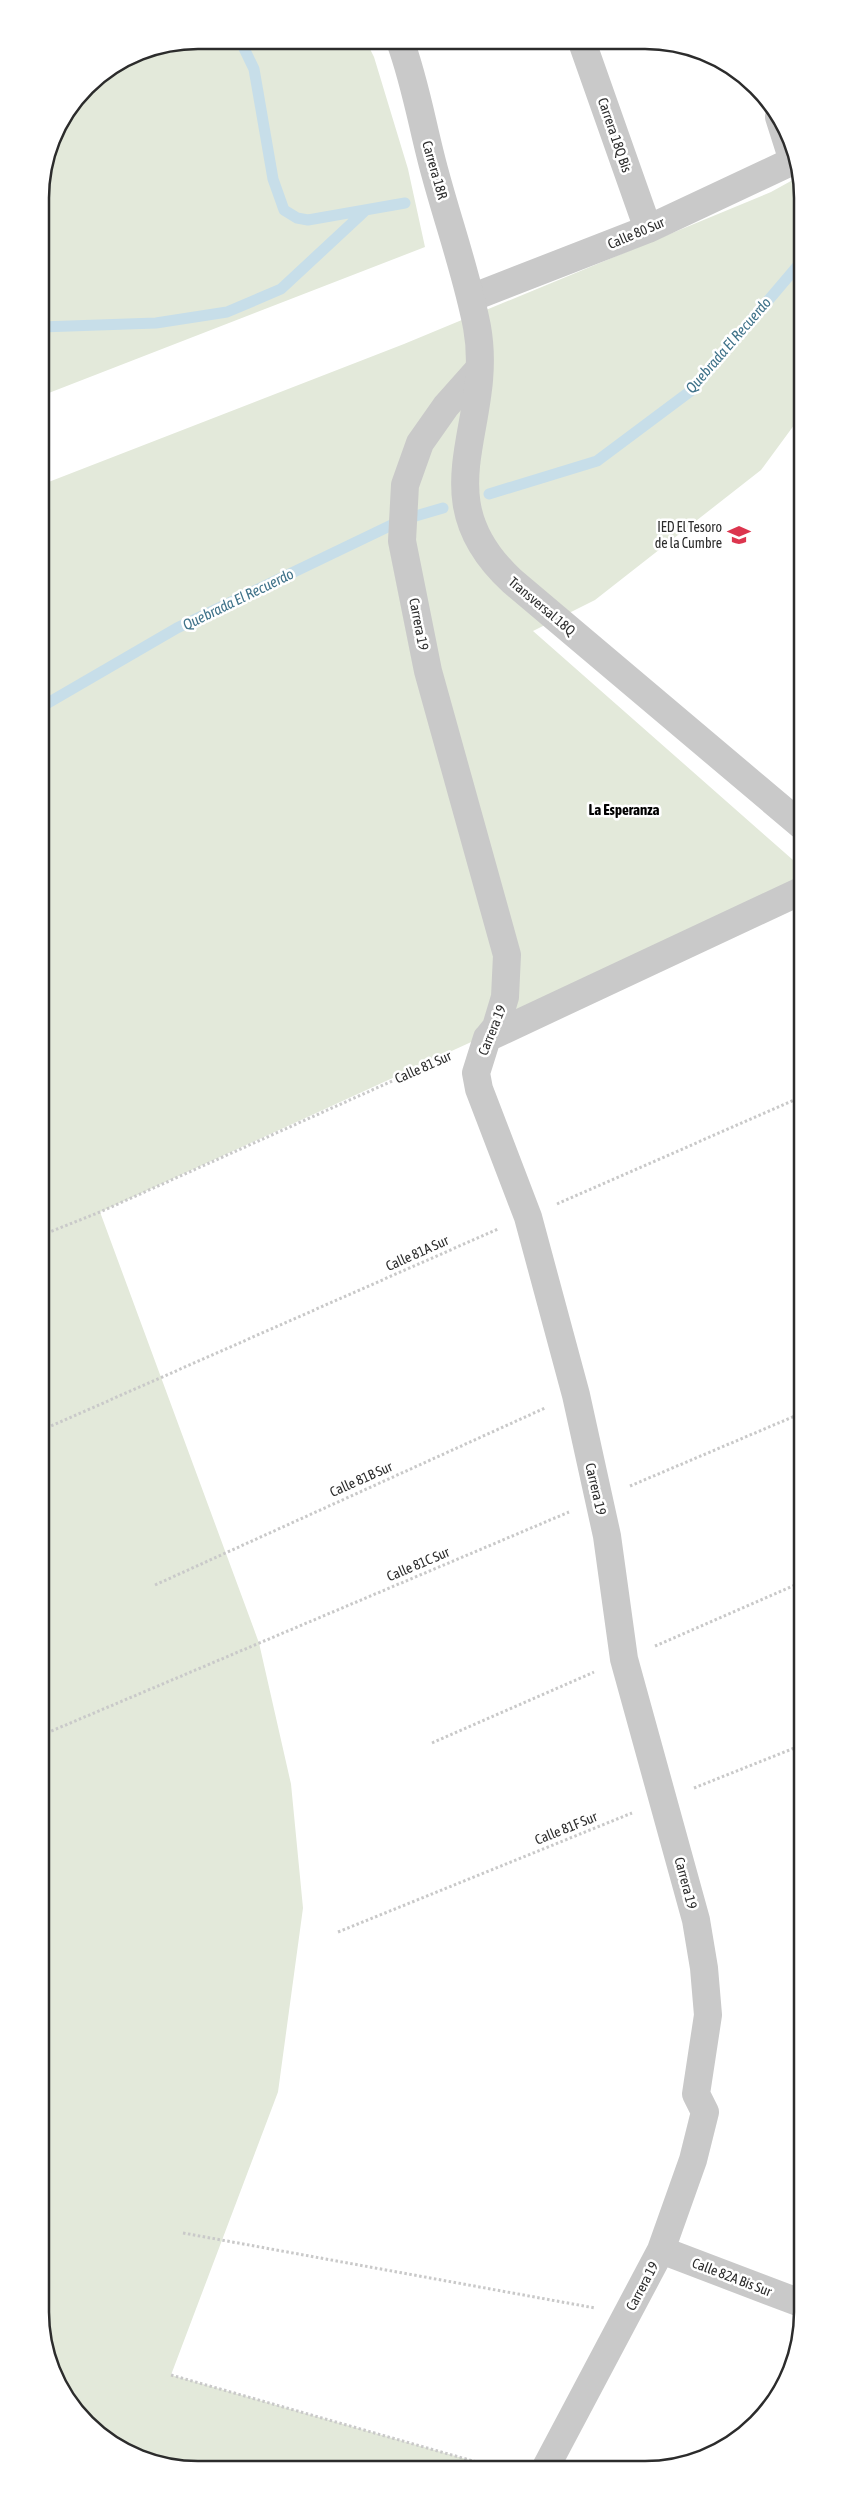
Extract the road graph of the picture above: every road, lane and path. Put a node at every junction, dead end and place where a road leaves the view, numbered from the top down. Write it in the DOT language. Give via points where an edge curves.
graph roads {
  1 [pos="402,49"];
  2 [pos="584,49"];
  3 [pos="789,163"];
  4 [pos="648,229"];
  5 [pos="471,298"];
  6 [pos="478,370"];
  7 [pos="794,819"];
  8 [pos="794,894"];
  9 [pos="487,1038"];
  10 [pos="794,1100"];
  11 [pos="528,1216"];
  12 [pos="49,1232"];
  13 [pos="576,1395"];
  14 [pos="794,1417"];
  15 [pos="49,1427"];
  16 [pos="598,1500"];
  17 [pos="155,1585"];
  18 [pos="49,1732"];
  19 [pos="794,1748"];
  20 [pos="664,1800"];
  21 [pos="338,1932"];
  22 [pos="184,2233"];
  23 [pos="661,2250"];
  24 [pos="794,2301"];
  25 [pos="627,2314"];
  26 [pos="171,2375"];
  27 [pos="473,2461"];
  28 [pos="549,2461"];
  1 -- 5 [label="street, Carrera 18R"];
  2 -- 4 [label="street, Carrera 18Q Bis"];
  3 -- 4 [label="street, Calle 80 Sur"];
  4 -- 5 [label="street, Calle 80 Sur"];
  5 -- 6 [label="street, Transversal 18Q" via="477,329"];
  6 -- 7 [label="street, Transversal 18Q" via="477,400 464,486 473,528 496,566"];
  6 -- 9 [label="street, Carrera 19" via="446,406 420,443 405,485 402,541 428,671 507,955 505,997 496,1026"];
  8 -- 9 [label="street"];
  9 -- 11 [label="street, Carrera 19" via="476,1073 479,1089"];
  9 -- 12 [label="path, Calle 81 Sur"];
  10 -- 11 [label="path, Calle 81A Sur"];
  11 -- 13 [label="street, Carrera 19"];
  11 -- 15 [label="path, Calle 81A Sur"];
  13 -- 16 [label="street, Carrera 19"];
  13 -- 17 [label="path, Calle 81B Sur"];
  14 -- 16 [label="path, Calle 81C Sur"];
  16 -- 18 [label="path, Calle 81C Sur"];
  16 -- 20 [label="street, Carrera 19" via="607,1536 624,1659"];
  19 -- 20 [label="path, Calle 81F Sur"];
  20 -- 21 [label="path, Calle 81F Sur"];
  20 -- 23 [label="street, Carrera 19" via="696,1920 708,2016 696,2094 705,2112 693,2160"];
  22 -- 25 [label="path"];
  23 -- 24 [label="street, Calle 82A Bis Sur"];
  23 -- 25 [label="street, Carrera 19"];
  25 -- 28 [label="street, Carrera 19"];
  26 -- 27 [label="path"];
}
